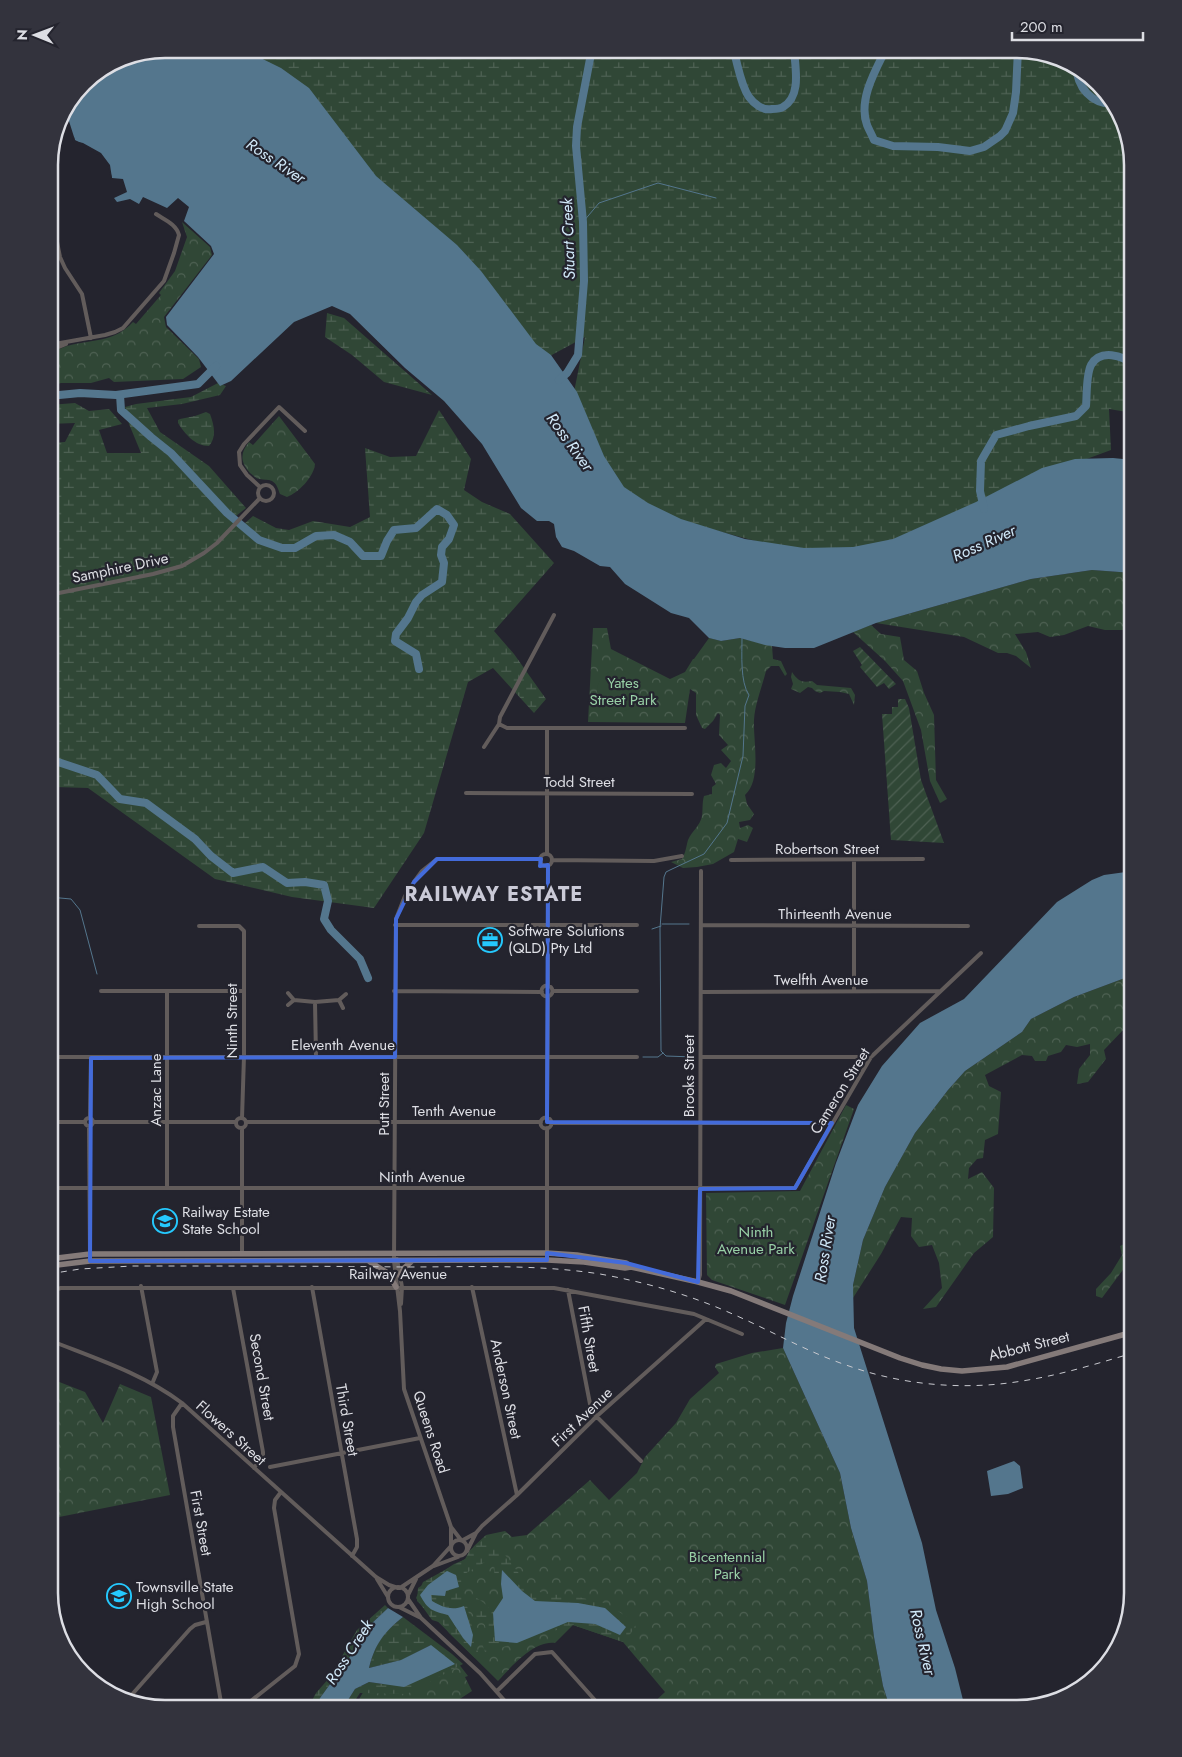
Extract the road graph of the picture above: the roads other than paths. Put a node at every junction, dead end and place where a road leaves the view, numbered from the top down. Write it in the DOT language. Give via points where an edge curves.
graph roads {
  1 [pos="156,214"];
  2 [pos="58,251"];
  3 [pos="91,338"];
  4 [pos="73,342"];
  5 [pos="58,344"];
  6 [pos="58,348"];
  7 [pos="305,431"];
  8 [pos="260,488"];
  9 [pos="260,498"];
  10 [pos="58,593"];
  11 [pos="554,615"];
  12 [pos="498,724"];
  13 [pos="547,728"];
  14 [pos="685,728"];
  15 [pos="484,746"];
  16 [pos="466,793"];
  17 [pos="548,794"];
  18 [pos="692,794"];
  19 [pos="547,854"];
  20 [pos="682,856"];
  21 [pos="541,859"];
  22 [pos="923,859"];
  23 [pos="552,860"];
  24 [pos="731,860"];
  25 [pos="854,860"];
  26 [pos="548,865"];
  27 [pos="701,871"];
  28 [pos="395,925"];
  29 [pos="637,925"];
  30 [pos="702,925"];
  31 [pos="853,925"];
  32 [pos="199,926"];
  33 [pos="548,926"];
  34 [pos="968,926"];
  35 [pos="981,953"];
  36 [pos="548,986"];
  37 [pos="101,991"];
  38 [pos="243,991"];
  39 [pos="394,991"];
  40 [pos="553,991"];
  41 [pos="637,991"];
  42 [pos="854,991"];
  43 [pos="940,991"];
  44 [pos="167,992"];
  45 [pos="542,992"];
  46 [pos="701,992"];
  47 [pos="288,994"];
  48 [pos="346,994"];
  49 [pos="548,996"];
  50 [pos="294,1000"];
  51 [pos="338,1000"];
  52 [pos="315,1002"];
  53 [pos="288,1005"];
  54 [pos="343,1008"];
  55 [pos="244,1056"];
  56 [pos="316,1056"];
  57 [pos="58,1057"];
  58 [pos="166,1057"];
  59 [pos="395,1057"];
  60 [pos="547,1057"];
  61 [pos="637,1057"];
  62 [pos="700,1057"];
  63 [pos="871,1057"];
  64 [pos="91,1058"];
  65 [pos="547,1117"];
  66 [pos="90,1118"];
  67 [pos="242,1118"];
  68 [pos="58,1122"];
  69 [pos="85,1122"];
  70 [pos="94,1122"];
  71 [pos="167,1122"];
  72 [pos="236,1122"];
  73 [pos="247,1122"];
  74 [pos="395,1122"];
  75 [pos="541,1122"];
  76 [pos="552,1122"];
  77 [pos="700,1123"];
  78 [pos="832,1123"];
  79 [pos="89,1126"];
  80 [pos="242,1128"];
  81 [pos="547,1128"];
  82 [pos="58,1188"];
  83 [pos="89,1188"];
  84 [pos="167,1188"];
  85 [pos="242,1188"];
  86 [pos="395,1188"];
  87 [pos="547,1188"];
  88 [pos="795,1188"];
  89 [pos="700,1189"];
  90 [pos="242,1253"];
  91 [pos="395,1253"];
  92 [pos="547,1253"];
  93 [pos="90,1254"];
  94 [pos="58,1258"];
  95 [pos="547,1260"];
  96 [pos="90,1261"];
  97 [pos="366,1261"];
  98 [pos="396,1261"];
  99 [pos="412,1261"];
  100 [pos="58,1265"];
  101 [pos="631,1267"];
  102 [pos="400,1276"];
  103 [pos="698,1282"];
  104 [pos="141,1286"];
  105 [pos="399,1287"];
  106 [pos="472,1287"];
  107 [pos="233,1288"];
  108 [pos="312,1288"];
  109 [pos="58,1289"];
  110 [pos="568,1290"];
  111 [pos="780,1310"];
  112 [pos="706,1319"];
  113 [pos="742,1334"];
  114 [pos="1124,1334"];
  115 [pos="58,1344"];
  116 [pos="152,1384"];
  117 [pos="182,1403"];
  118 [pos="597,1416"];
  119 [pos="420,1438"];
  120 [pos="341,1454"];
  121 [pos="641,1461"];
  122 [pos="270,1467"];
  123 [pos="254,1468"];
  124 [pos="281,1492"];
  125 [pos="517,1495"];
  126 [pos="451,1527"];
  127 [pos="476,1533"];
  128 [pos="462,1540"];
  129 [pos="451,1545"];
  130 [pos="467,1551"];
  131 [pos="352,1556"];
  132 [pos="460,1556"];
  133 [pos="433,1566"];
  134 [pos="376,1577"];
  135 [pos="418,1577"];
  136 [pos="399,1588"];
  137 [pos="408,1597"];
  138 [pos="388,1598"];
  139 [pos="398,1607"];
  140 [pos="421,1618"];
  141 [pos="206,1622"];
  142 [pos="497,1691"];
  143 [pos="132,1694"];
  144 [pos="220,1699"];
  145 [pos="253,1699"];
  146 [pos="504,1699"];
  147 [pos="594,1700"];
  1 -- 3 [label="street" via="176,227 179,235 163,282 122,328"];
  2 -- 3 [label="street" via="82,294"];
  3 -- 4 [label="street"];
  4 -- 5 [label="street"];
  4 -- 6 [label="street"];
  7 -- 8 [label="street" via="279,407 244,444 239,452 240,465"];
  8 -- 9 [label="street"];
  8 -- 9 [label="street" via="268,485 274,493 270,500"];
  9 -- 10 [label="street, Samphire Drive" via="218,543 182,566"];
  11 -- 12 [label="street"];
  12 -- 13 [label="street" via="507,728"];
  12 -- 15 [label="street"];
  13 -- 14 [label="street"];
  13 -- 17 [label="street"];
  16 -- 17 [label="street, Todd Street"];
  17 -- 18 [label="street, Todd Street"];
  17 -- 19 [label="street"];
  19 -- 21 [label="street"];
  19 -- 23 [label="street"];
  20 -- 23 [label="street" via="654,861"];
  21 -- 26 [label="street" via="542,864"];
  21 -- 28 [label="street, Putt Street" via="436,859 409,889 398,910"];
  22 -- 25 [label="street, Robertson Street"];
  23 -- 26 [label="street"];
  24 -- 25 [label="street, Robertson Street"];
  25 -- 31 [label="street"];
  26 -- 33 [label="street"];
  27 -- 30 [label="street, Brooks Street"];
  28 -- 33 [label="street"];
  28 -- 39 [label="street, Putt Street"];
  29 -- 33 [label="street"];
  30 -- 31 [label="street, Thirteenth Avenue"];
  30 -- 46 [label="street, Brooks Street"];
  31 -- 34 [label="street, Thirteenth Avenue"];
  31 -- 42 [label="street"];
  32 -- 38 [label="street, Ninth Street" via="239,926 244,931"];
  33 -- 36 [label="street"];
  35 -- 43 [label="street, Cameron Street"];
  36 -- 40 [label="street"];
  36 -- 45 [label="street"];
  37 -- 44 [label="street"];
  38 -- 44 [label="street"];
  38 -- 55 [label="street, Ninth Street"];
  39 -- 45 [label="street"];
  39 -- 59 [label="street, Putt Street"];
  40 -- 41 [label="street"];
  40 -- 49 [label="street"];
  42 -- 43 [label="street, Twelfth Avenue"];
  42 -- 46 [label="street, Twelfth Avenue"];
  43 -- 63 [label="street, Cameron Street"];
  44 -- 58 [label="street, Anzac Lane"];
  45 -- 49 [label="street"];
  46 -- 62 [label="street, Brooks Street"];
  47 -- 50 [label="street"];
  48 -- 51 [label="street"];
  49 -- 60 [label="street"];
  50 -- 52 [label="street"];
  50 -- 53 [label="street"];
  51 -- 52 [label="street"];
  51 -- 54 [label="street"];
  52 -- 56 [label="street"];
  55 -- 56 [label="street, Eleventh Avenue"];
  55 -- 58 [label="street, Eleventh Avenue"];
  55 -- 67 [label="street, Ninth Street"];
  56 -- 59 [label="street, Eleventh Avenue"];
  57 -- 64 [label="street, Eleventh Avenue"];
  58 -- 64 [label="street, Eleventh Avenue"];
  58 -- 71 [label="street, Anzac Lane"];
  59 -- 60 [label="street, Eleventh Avenue"];
  59 -- 74 [label="street, Putt Street"];
  60 -- 61 [label="street, Eleventh Avenue"];
  60 -- 65 [label="street"];
  62 -- 63 [label="street"];
  62 -- 77 [label="street, Brooks Street"];
  63 -- 78 [label="street, Cameron Street"];
  64 -- 66 [label="street"];
  65 -- 75 [label="street"];
  65 -- 76 [label="street"];
  66 -- 69 [label="street"];
  66 -- 70 [label="street"];
  67 -- 72 [label="street"];
  67 -- 73 [label="street"];
  68 -- 69 [label="street"];
  69 -- 79 [label="street"];
  70 -- 71 [label="street"];
  70 -- 79 [label="street"];
  71 -- 72 [label="street"];
  71 -- 84 [label="street, Anzac Lane"];
  72 -- 80 [label="street"];
  73 -- 74 [label="street, Tenth Avenue"];
  73 -- 80 [label="street"];
  74 -- 75 [label="street, Tenth Avenue"];
  74 -- 86 [label="street, Putt Street"];
  75 -- 81 [label="street"];
  76 -- 77 [label="street"];
  76 -- 81 [label="street"];
  77 -- 78 [label="street"];
  77 -- 89 [label="street, Brooks Street"];
  78 -- 88 [label="street, Cameron Street"];
  79 -- 83 [label="street"];
  80 -- 85 [label="street"];
  81 -- 87 [label="street"];
  82 -- 83 [label="street, Ninth Avenue"];
  83 -- 84 [label="street, Ninth Avenue"];
  83 -- 93 [label="street"];
  84 -- 85 [label="street, Ninth Avenue"];
  85 -- 86 [label="street, Ninth Avenue"];
  85 -- 90 [label="street"];
  86 -- 87 [label="street, Ninth Avenue"];
  86 -- 91 [label="street, Putt Street"];
  87 -- 89 [label="street, Ninth Avenue"];
  87 -- 92 [label="street"];
  88 -- 89 [label="street, Ninth Avenue"];
  89 -- 103 [label="street, Brooks Street"];
  90 -- 91 [label="main road, Railway Avenue"];
  90 -- 93 [label="main road, Railway Avenue"];
  91 -- 92 [label="main road, Railway Avenue"];
  91 -- 98 [label="street, Queens Road"];
  92 -- 95 [label="street"];
  92 -- 101 [label="main road, Railway Avenue"];
  93 -- 94 [label="main road, Railway Avenue"];
  93 -- 96 [label="street"];
  95 -- 99 [label="main road, Railway Avenue"];
  95 -- 101 [label="main road, Railway Avenue"];
  96 -- 97 [label="main road, Railway Avenue"];
  96 -- 100 [label="main road, Railway Avenue"];
  97 -- 98 [label="main road, Railway Avenue"];
  97 -- 105 [label="main road" via="388,1272"];
  98 -- 99 [label="main road, Railway Avenue"];
  98 -- 102 [label="street, Queens Road"];
  98 -- 105 [label="street, Queens Road"];
  99 -- 102 [label="main road"];
  101 -- 103 [label="main road, Railway Avenue"];
  102 -- 105 [label="street, Queens Road"];
  103 -- 111 [label="main road, Railway Avenue"];
  104 -- 107 [label="street, Railway Avenue"];
  104 -- 109 [label="street, Railway Avenue"];
  104 -- 116 [label="street" via="157,1372"];
  105 -- 106 [label="street, Railway Avenue"];
  105 -- 108 [label="street, Railway Avenue"];
  105 -- 119 [label="street, Queens Road" via="404,1388"];
  106 -- 110 [label="street, Railway Avenue"];
  106 -- 125 [label="street, Anderson Street"];
  107 -- 108 [label="street, Railway Avenue"];
  107 -- 123 [label="street, Second Street" via="263,1452"];
  108 -- 120 [label="street, Third Street"];
  110 -- 112 [label="street, Railway Avenue"];
  110 -- 118 [label="street, Fifth Street" via="589,1404"];
  111 -- 114 [label="main road, Abbott Street" via="900,1358 962,1371 1007,1367"];
  112 -- 113 [label="street, Railway Avenue"];
  112 -- 118 [label="street, First Avenue"];
  115 -- 116 [label="street, Flowers Street"];
  116 -- 117 [label="street, Flowers Street"];
  117 -- 123 [label="street, Flowers Street"];
  117 -- 141 [label="street, First Street" via="172,1420"];
  118 -- 121 [label="street, Fifth Street"];
  118 -- 125 [label="street, First Avenue"];
  119 -- 120 [label="street"];
  119 -- 126 [label="street, Queens Road"];
  120 -- 122 [label="street"];
  120 -- 131 [label="street, Third Street" via="357,1538"];
  123 -- 124 [label="street, Flowers Street"];
  124 -- 131 [label="street, Flowers Street"];
  124 -- 145 [label="street" via="274,1508 299,1654 295,1666"];
  125 -- 127 [label="street, First Avenue"];
  126 -- 128 [label="street, Queens Road"];
  126 -- 129 [label="street, Queens Road"];
  127 -- 128 [label="street, First Avenue"];
  127 -- 130 [label="street, First Avenue"];
  128 -- 129 [label="street"];
  128 -- 130 [label="street"];
  129 -- 132 [label="street" via="453,1553"];
  129 -- 133 [label="street"];
  130 -- 132 [label="street"];
  131 -- 134 [label="street, Flowers Street"];
  132 -- 133 [label="street"];
  133 -- 135 [label="street"];
  134 -- 136 [label="street, Flowers Street"];
  134 -- 138 [label="street, Flowers Street"];
  135 -- 136 [label="street"];
  135 -- 137 [label="street"];
  136 -- 137 [label="street" via="405,1590"];
  136 -- 138 [label="street" via="392,1589"];
  137 -- 139 [label="street" via="405,1604"];
  137 -- 140 [label="street"];
  138 -- 139 [label="street" via="392,1605"];
  139 -- 140 [label="street"];
  140 -- 142 [label="street"];
  141 -- 143 [label="street" via="190,1629"];
  141 -- 144 [label="street, First Street"];
  142 -- 146 [label="street"];
  142 -- 147 [label="street" via="535,1654 552,1652"];
}
